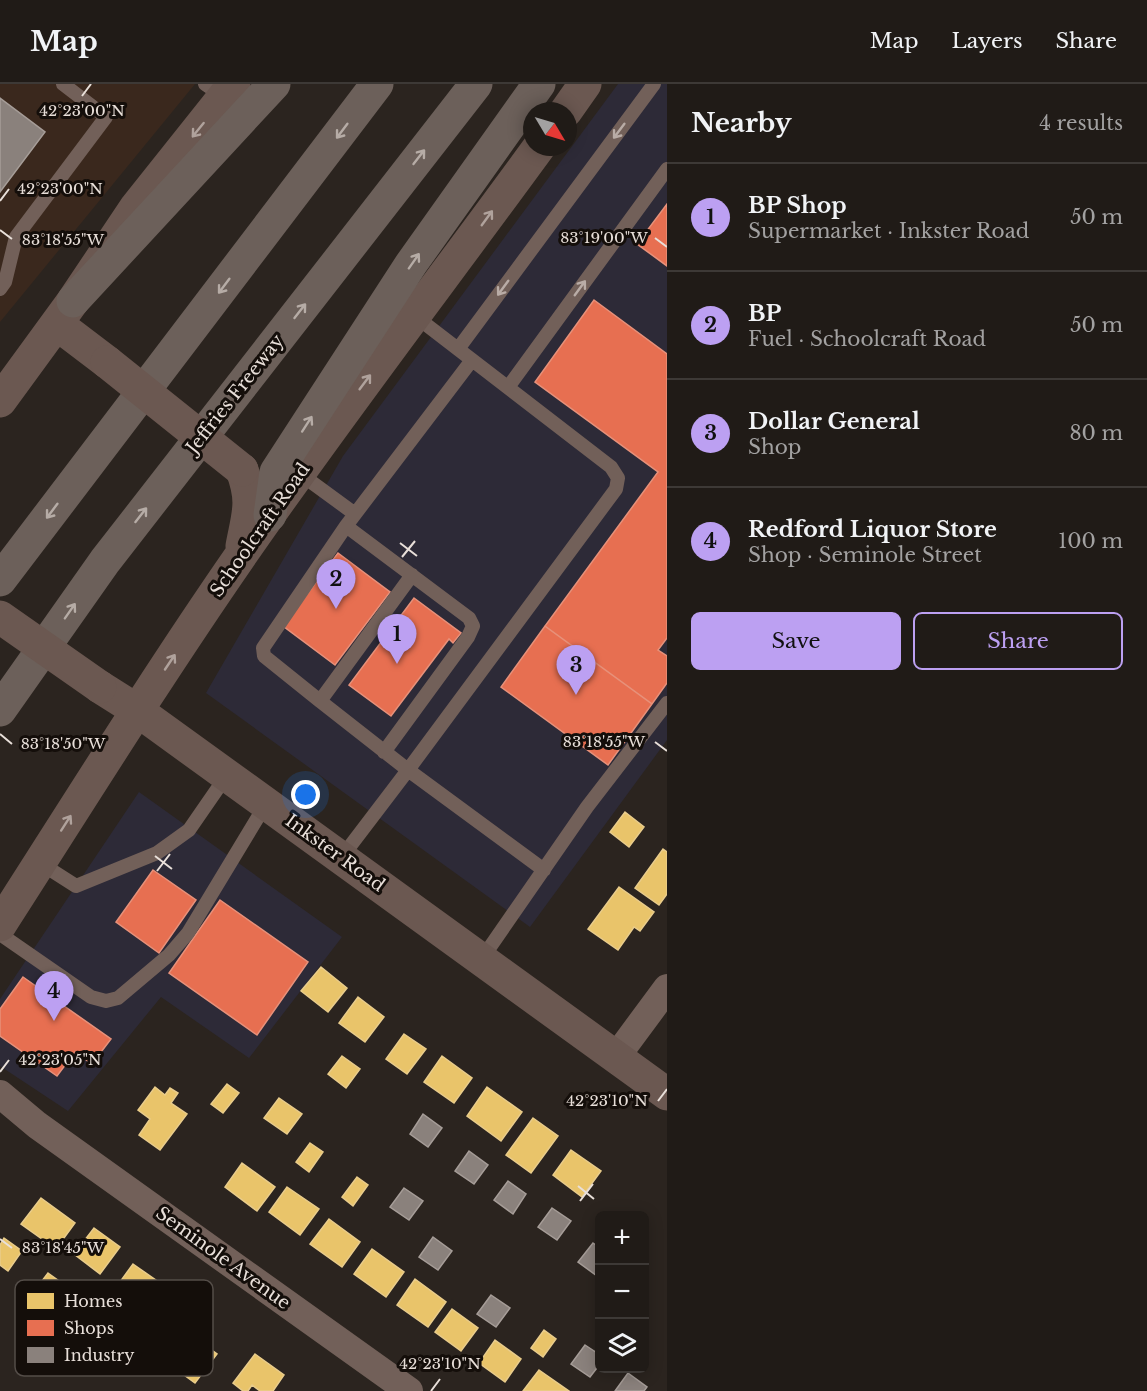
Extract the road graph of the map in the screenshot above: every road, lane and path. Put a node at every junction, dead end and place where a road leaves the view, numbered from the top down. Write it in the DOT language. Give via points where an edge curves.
graph roads {
  1 [pos="63,84"];
  2 [pos="274,84"];
  3 [pos="377,84"];
  4 [pos="476,84"];
  5 [pos="539,84"];
  6 [pos="585,84"];
  7 [pos="654,84"];
  8 [pos="221,88"];
  9 [pos="572,102"];
  10 [pos="532,156"];
  11 [pos="667,169"];
  12 [pos="0,289"];
  13 [pos="65,312"];
  14 [pos="415,316"];
  15 [pos="458,349"];
  16 [pos="472,360"];
  17 [pos="8,384"];
  18 [pos="509,386"];
  19 [pos="299,473"];
  20 [pos="270,515"];
  21 [pos="350,520"];
  22 [pos="240,557"];
  23 [pos="412,575"];
  24 [pos="0,579"];
  25 [pos="0,617"];
  26 [pos="320,701"];
  27 [pos="667,703"];
  28 [pos="0,710"];
  29 [pos="138,711"];
  30 [pos="384,752"];
  31 [pos="408,770"];
  32 [pos="227,775"];
  33 [pos="266,803"];
  34 [pos="341,858"];
  35 [pos="40,864"];
  36 [pos="544,870"];
  37 [pos="0,925"];
  38 [pos="0,934"];
  39 [pos="481,960"];
  40 [pos="667,988"];
  41 [pos="616,1058"];
  42 [pos="0,1094"];
  43 [pos="667,1094"];
  44 [pos="0,1114"];
  45 [pos="37,1125"];
  46 [pos="409,1391"];
  1 -- 12 [label="lane" via="106,117 16,237"];
  2 -- 13 [label="highway"];
  3 -- 24 [label="highway, one-way"];
  28 -- 4 [label="highway, Jeffries Freeway, one-way" via="105,561"];
  20 -- 5 [label="highway, one-way" via="276,472 411,264"];
  6 -- 9 [label="main road"];
  7 -- 15 [label="lane, one-way"];
  8 -- 13 [label="main road, one-way"];
  14 -- 10 [label="main road, Schoolcraft Road, one-way"];
  18 -- 11 [label="lane, one-way"];
  13 -- 17 [label="main road"];
  13 -- 22 [label="main road, bridge" via="107,362 242,470 250,503"];
  14 -- 15 [label="lane"];
  19 -- 14 [label="main road, Schoolcraft Road, one-way"];
  15 -- 16 [label="lane"];
  16 -- 18 [label="lane"];
  16 -- 21 [label="lane"];
  18 -- 31 [label="lane" via="611,466 618,478 616,489"];
  19 -- 20 [label="main road, Schoolcraft Road"];
  19 -- 21 [label="lane"];
  20 -- 22 [label="main road, Schoolcraft Road"];
  21 -- 23 [label="lane"];
  21 -- 26 [label="lane" via="263,648 264,656 273,665"];
  29 -- 22 [label="main road, Schoolcraft Road, one-way"];
  23 -- 26 [label="lane"];
  23 -- 30 [label="lane" via="469,618 473,626"];
  25 -- 29 [label="main road, Inkster Road, bridge"];
  26 -- 30 [label="lane"];
  27 -- 36 [label="lane"];
  29 -- 32 [label="main road, Inkster Road"];
  35 -- 29 [label="main road, Schoolcraft Road, one-way"];
  30 -- 31 [label="lane"];
  31 -- 34 [label="lane"];
  31 -- 36 [label="lane"];
  32 -- 33 [label="main road, Inkster Road"];
  32 -- 35 [label="lane" via="189,830 157,853 76,886"];
  33 -- 34 [label="main road, Inkster Road"];
  33 -- 38 [label="lane" via="188,933 169,955 118,998 106,1001 92,997"];
  34 -- 39 [label="main road, Inkster Road"];
  35 -- 37 [label="main road, Schoolcraft Road"];
  36 -- 39 [label="lane"];
  39 -- 41 [label="main road, Inkster Road"];
  40 -- 41 [label="street"];
  41 -- 43 [label="main road, Inkster Road"];
  42 -- 45 [label="street"];
  44 -- 45 [label="street"];
  45 -- 46 [label="street, Seminole Avenue"];
}
